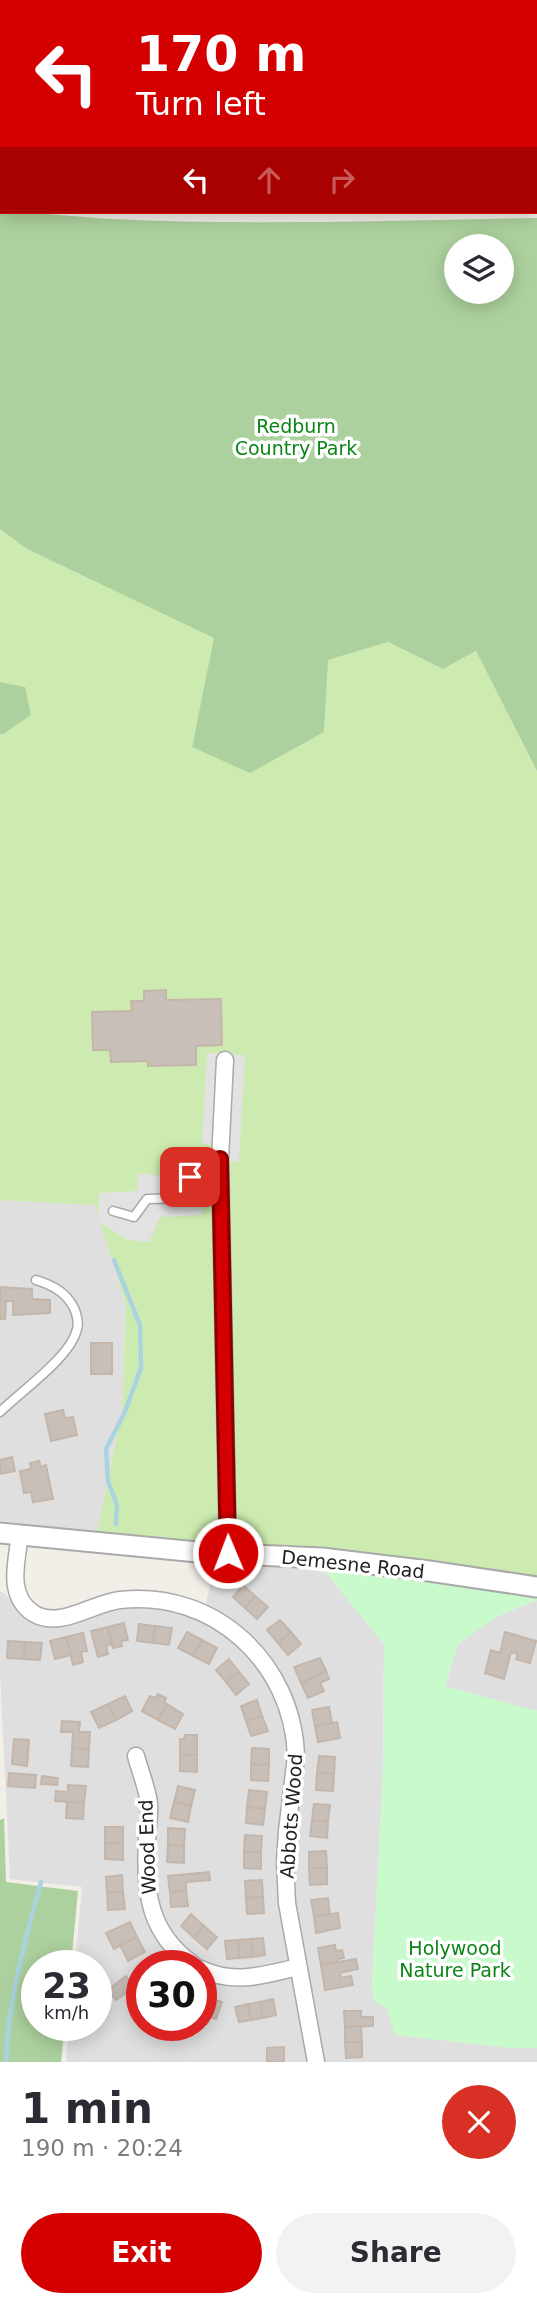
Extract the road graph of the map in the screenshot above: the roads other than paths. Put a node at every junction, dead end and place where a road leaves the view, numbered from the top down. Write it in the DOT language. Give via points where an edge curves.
graph roads {
  1 [pos="225,1060"];
  2 [pos="220,1159"];
  3 [pos="113,1211"];
  4 [pos="36,1280"];
  5 [pos="0,1412"];
  6 [pos="10,1534"];
  7 [pos="228,1553"];
  8 [pos="537,1587"];
  9 [pos="136,1756"];
  10 [pos="178,1950"];
  11 [pos="298,1967"];
  12 [pos="217,1975"];
  13 [pos="316,2062"];
  1 -- 2 [label="street"];
  2 -- 3 [label="lane" via="198,1163 190,1177 188,1198 147,1199 134,1217"];
  2 -- 7 [label="street"];
  4 -- 5 [label="lane" via="51,1285 71,1303 77,1315 75,1337"];
  6 -- 7 [label="street, Demesne Road"];
  6 -- 11 [label="street, Abbots Wood" via="16,1591 25,1606 38,1615 55,1619 117,1600 169,1602 225,1625 252,1647 273,1674 288,1705 296,1741 285,1862"];
  7 -- 8 [label="street, Demesne Road" via="322,1558"];
  9 -- 10 [label="street, Wood End" via="149,1802 145,1867 149,1903 156,1924"];
  11 -- 12 [label="street" via="243,1978"];
  11 -- 13 [label="street, Abbots Wood"];
}
